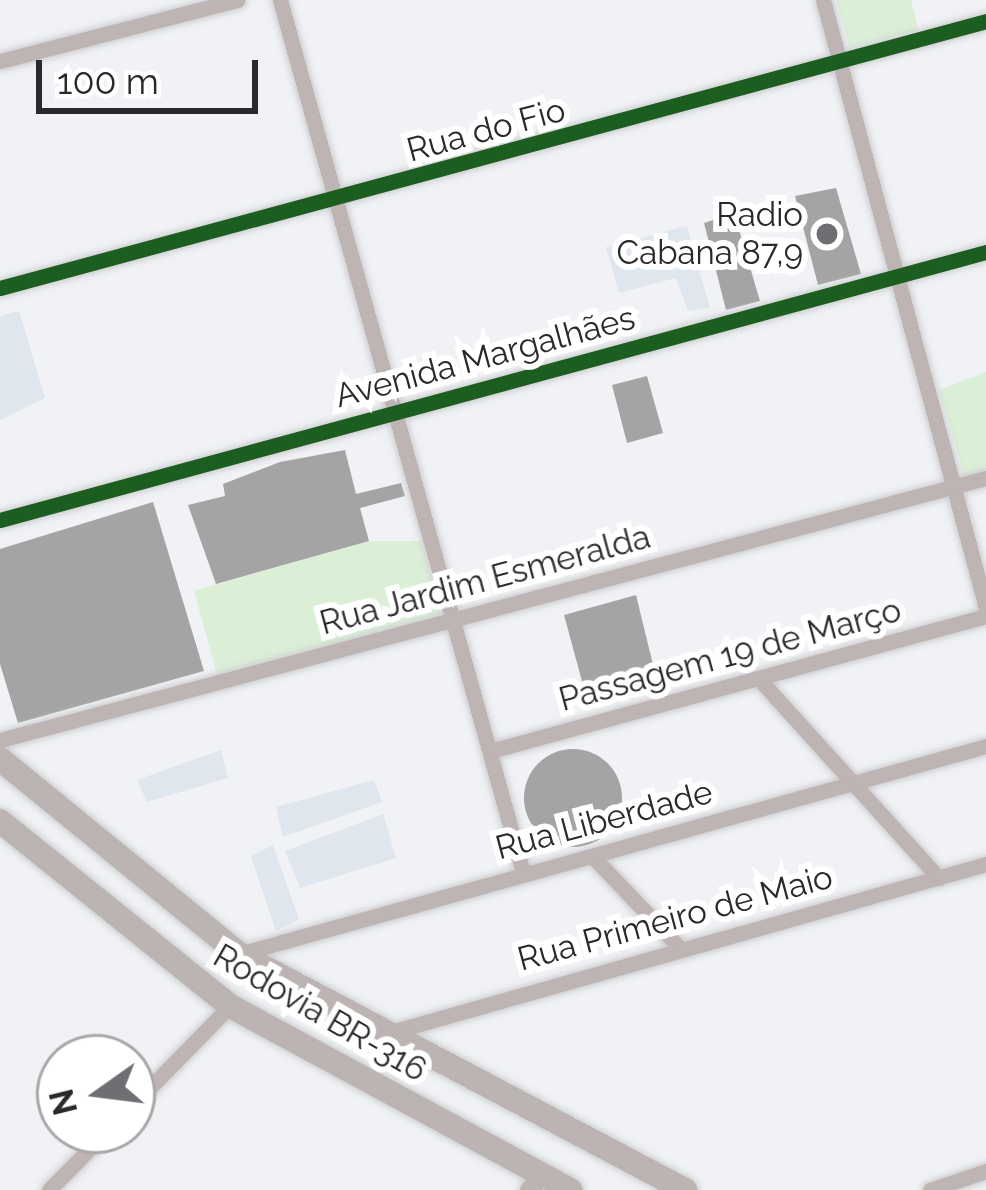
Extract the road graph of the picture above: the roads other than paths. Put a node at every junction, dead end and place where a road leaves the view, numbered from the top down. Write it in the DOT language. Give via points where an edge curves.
graph roads {
  1 [pos="237,0"];
  2 [pos="280,0"];
  3 [pos="824,0"];
  4 [pos="986,21"];
  5 [pos="0,61"];
  6 [pos="843,64"];
  7 [pos="335,202"];
  8 [pos="986,252"];
  9 [pos="897,277"];
  10 [pos="0,289"];
  11 [pos="394,412"];
  12 [pos="986,478"];
  13 [pos="951,488"];
  14 [pos="0,520"];
  15 [pos="986,612"];
  16 [pos="450,621"];
  17 [pos="760,680"];
  18 [pos="0,740"];
  19 [pos="986,746"];
  20 [pos="490,751"];
  21 [pos="0,759"];
  22 [pos="854,782"];
  23 [pos="0,821"];
  24 [pos="593,856"];
  25 [pos="986,865"];
  26 [pos="523,872"];
  27 [pos="939,878"];
  28 [pos="678,946"];
  29 [pos="239,954"];
  30 [pos="230,1006"];
  31 [pos="382,1035"];
  32 [pos="156,1082"];
  33 [pos="84,1154"];
  34 [pos="986,1171"];
  35 [pos="536,1183"];
  36 [pos="49,1190"];
  37 [pos="570,1190"];
  38 [pos="685,1190"];
  39 [pos="930,1190"];
  1 -- 5 [label="street"];
  2 -- 7 [label="street"];
  3 -- 6 [label="street"];
  4 -- 6 [label="street, Rua do Fio"];
  6 -- 7 [label="street, Rua do Fio"];
  6 -- 9 [label="street"];
  7 -- 10 [label="street, Rua do Fio"];
  7 -- 11 [label="street"];
  8 -- 9 [label="street, Avenida Margalhães"];
  9 -- 11 [label="street, Avenida Margalhães"];
  9 -- 13 [label="street"];
  11 -- 14 [label="street, Avenida Margalhães"];
  11 -- 16 [label="street"];
  12 -- 13 [label="street, Rua Jardim Esmeralda"];
  13 -- 15 [label="street"];
  13 -- 16 [label="street, Rua Jardim Esmeralda"];
  15 -- 17 [label="street, Passagem 19 de Março"];
  16 -- 18 [label="street, Rua Jardim Esmeralda"];
  16 -- 20 [label="street"];
  17 -- 20 [label="street, Passagem 19 de Março"];
  17 -- 22 [label="street"];
  19 -- 22 [label="street, Rua Liberdade"];
  20 -- 26 [label="street"];
  21 -- 29 [label="highway" via="94,844"];
  22 -- 24 [label="street, Rua Liberdade"];
  22 -- 27 [label="street"];
  23 -- 30 [label="highway, Rodovia BR-316"];
  24 -- 26 [label="street, Rua Liberdade"];
  24 -- 28 [label="street"];
  25 -- 27 [label="street, Rua Primeiro de Maio"];
  26 -- 29 [label="street, Rua Liberdade"];
  27 -- 28 [label="street, Rua Primeiro de Maio"];
  28 -- 31 [label="street, Rua Primeiro de Maio"];
  29 -- 31 [label="highway"];
  30 -- 32 [label="street"];
  30 -- 35 [label="highway, Rodovia BR-316"];
  31 -- 38 [label="highway"];
  33 -- 36 [label="street"];
  34 -- 39 [label="street"];
  35 -- 37 [label="highway, Rodovia BR-316"];
}
